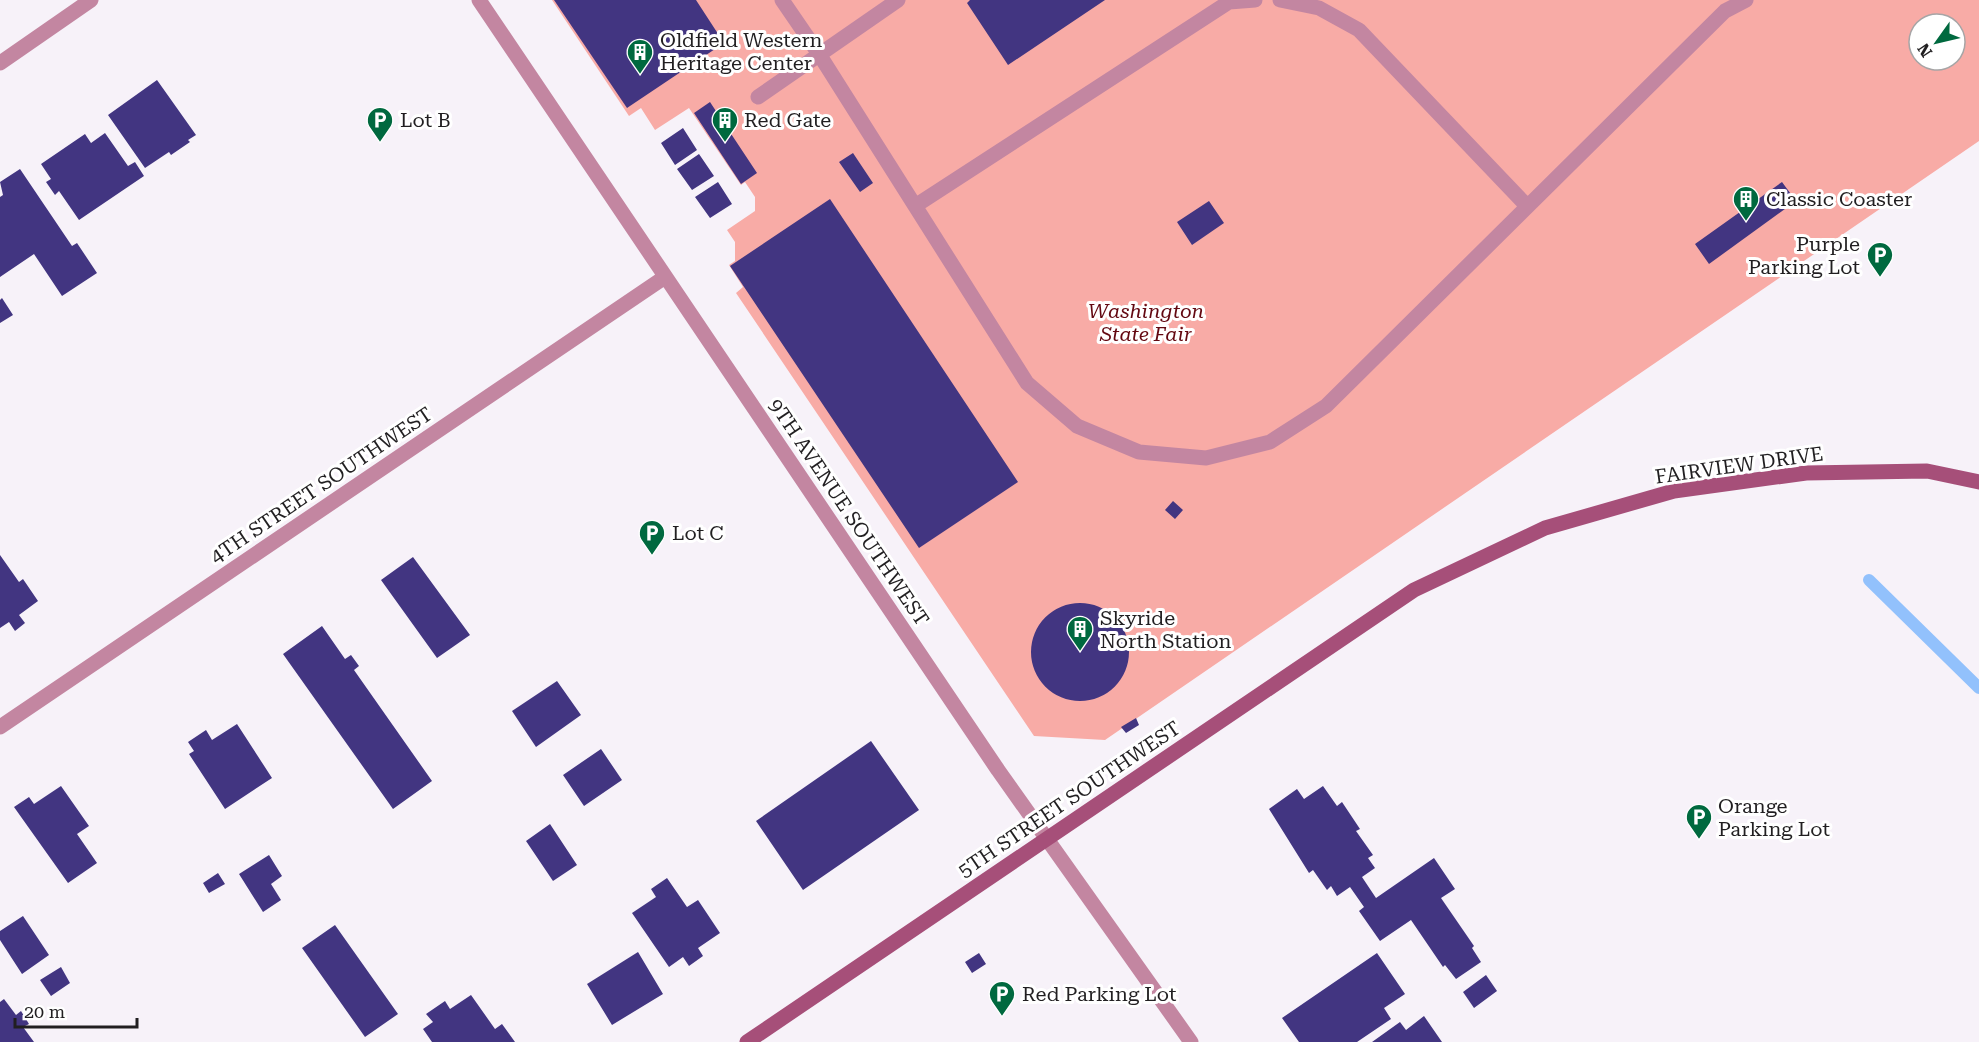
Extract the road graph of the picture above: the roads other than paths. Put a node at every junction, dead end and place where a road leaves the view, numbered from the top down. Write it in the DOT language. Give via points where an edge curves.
graph roads {
  1 [pos="91,0"];
  2 [pos="479,0"];
  3 [pos="782,0"];
  4 [pos="898,0"];
  5 [pos="1255,0"];
  6 [pos="1280,0"];
  7 [pos="1746,0"];
  8 [pos="1722,5"];
  9 [pos="819,54"];
  10 [pos="0,63"];
  11 [pos="758,97"];
  12 [pos="915,206"];
  13 [pos="1527,206"];
  14 [pos="665,277"];
  15 [pos="1979,483"];
  16 [pos="1414,590"];
  17 [pos="0,727"];
  18 [pos="1048,840"];
  19 [pos="747,1042"];
  20 [pos="1191,1042"];
  1 -- 10 [label="street"];
  2 -- 14 [label="street, 9TH AVENUE SOUTHWEST"];
  3 -- 9 [label="street"];
  4 -- 9 [label="street"];
  5 -- 12 [label="street" via="1230,2"];
  6 -- 13 [label="street" via="1319,8 1359,30"];
  7 -- 8 [label="street"];
  8 -- 13 [label="street"];
  9 -- 11 [label="street"];
  9 -- 12 [label="street"];
  12 -- 13 [label="street" via="1027,383 1077,426 1139,452 1206,458 1270,442 1326,406"];
  14 -- 17 [label="street, 4TH STREET SOUTHWEST"];
  14 -- 18 [label="street, 9TH AVENUE SOUTHWEST"];
  15 -- 16 [label="main road, FAIRVIEW DRIVE" via="1927,471 1806,473 1674,491 1545,528"];
  16 -- 18 [label="main road, 5TH STREET SOUTHWEST"];
  18 -- 19 [label="main road, 5TH STREET SOUTHWEST"];
  18 -- 20 [label="street, 9TH AVENUE SOUTHWEST"];
}
